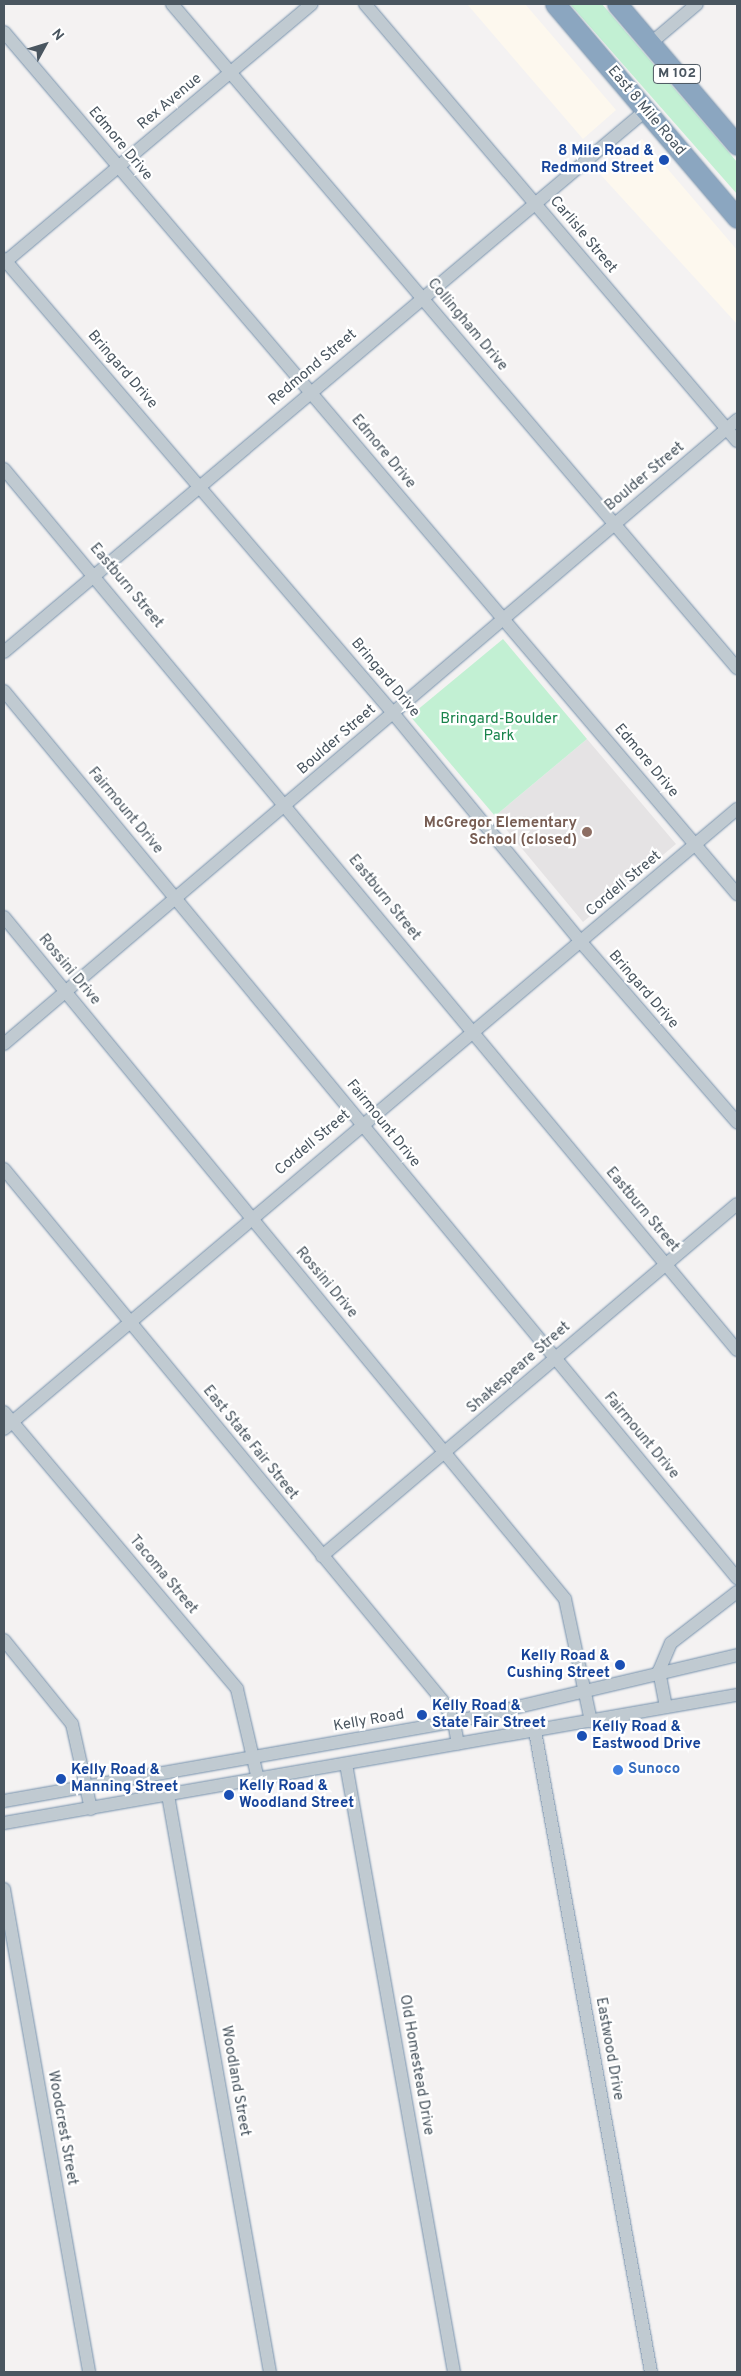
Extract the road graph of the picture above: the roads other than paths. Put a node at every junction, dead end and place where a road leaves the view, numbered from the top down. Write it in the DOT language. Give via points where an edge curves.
graph roads {
  1 [pos="172,4"];
  2 [pos="312,4"];
  3 [pos="365,4"];
  4 [pos="555,4"];
  5 [pos="617,4"];
  6 [pos="697,4"];
  7 [pos="4,32"];
  8 [pos="651,43"];
  9 [pos="230,72"];
  10 [pos="646,111"];
  11 [pos="737,145"];
  12 [pos="119,167"];
  13 [pos="534,202"];
  14 [pos="737,218"];
  15 [pos="4,261"];
  16 [pos="422,298"];
  17 [pos="310,391"];
  18 [pos="737,420"];
  19 [pos="727,429"];
  20 [pos="737,441"];
  21 [pos="4,469"];
  22 [pos="200,485"];
  23 [pos="615,524"];
  24 [pos="95,574"];
  25 [pos="503,617"];
  26 [pos="4,652"];
  27 [pos="737,668"];
  28 [pos="4,691"];
  29 [pos="393,713"];
  30 [pos="287,805"];
  31 [pos="737,809"];
  32 [pos="696,845"];
  33 [pos="737,894"];
  34 [pos="176,898"];
  35 [pos="4,917"];
  36 [pos="580,941"];
  37 [pos="66,992"];
  38 [pos="472,1032"];
  39 [pos="4,1044"];
  40 [pos="737,1122"];
  41 [pos="361,1124"];
  42 [pos="4,1169"];
  43 [pos="737,1204"];
  44 [pos="251,1217"];
  45 [pos="666,1265"];
  46 [pos="130,1322"];
  47 [pos="737,1350"];
  48 [pos="555,1359"];
  49 [pos="4,1412"];
  50 [pos="8,1425"];
  51 [pos="445,1453"];
  52 [pos="322,1556"];
  53 [pos="737,1578"];
  54 [pos="737,1592"];
  55 [pos="4,1640"];
  56 [pos="737,1655"];
  57 [pos="659,1670"];
  58 [pos="586,1688"];
  59 [pos="737,1695"];
  60 [pos="666,1707"];
  61 [pos="591,1721"];
  62 [pos="454,1722"];
  63 [pos="535,1731"];
  64 [pos="458,1744"];
  65 [pos="254,1758"];
  66 [pos="346,1764"];
  67 [pos="258,1779"];
  68 [pos="87,1787"];
  69 [pos="168,1795"];
  70 [pos="4,1801"];
  71 [pos="90,1808"];
  72 [pos="4,1823"];
  73 [pos="4,1890"];
  74 [pos="88,2372"];
  75 [pos="270,2372"];
  76 [pos="454,2372"];
  77 [pos="651,2372"];
  1 -- 9 [label="street, Collingham Drive"];
  2 -- 9 [label="street, Rex Avenue"];
  3 -- 13 [label="street, Carlisle Street"];
  4 -- 10 [label="highway, East 8 Mile Road / M 102"];
  5 -- 8 [label="highway, M 102"];
  6 -- 8 [label="street"];
  7 -- 12 [label="street, Edmore Drive"];
  8 -- 11 [label="highway, M 102"];
  9 -- 12 [label="street, Rex Avenue"];
  9 -- 16 [label="street, Collingham Drive"];
  10 -- 13 [label="street, Redmond Street"];
  10 -- 14 [label="highway, East 8 Mile Road / M 102"];
  12 -- 15 [label="street, Rex Avenue"];
  12 -- 17 [label="street, Edmore Drive"];
  13 -- 16 [label="street, Redmond Street"];
  13 -- 19 [label="street, Carlisle Street"];
  15 -- 22 [label="street, Bringard Drive"];
  16 -- 17 [label="street, Redmond Street"];
  16 -- 23 [label="street, Collingham Drive"];
  17 -- 22 [label="street, Redmond Street"];
  17 -- 25 [label="street, Edmore Drive"];
  18 -- 19 [label="street, Boulder Street"];
  19 -- 20 [label="street, Carlisle Street"];
  19 -- 23 [label="street, Boulder Street"];
  21 -- 24 [label="street, Eastburn Street"];
  22 -- 24 [label="street, Redmond Street"];
  22 -- 29 [label="street, Bringard Drive"];
  23 -- 25 [label="street, Boulder Street"];
  23 -- 27 [label="street, Collingham Drive"];
  24 -- 26 [label="street, Redmond Street"];
  24 -- 30 [label="street, Eastburn Street"];
  25 -- 29 [label="street, Boulder Street"];
  25 -- 32 [label="street, Edmore Drive"];
  28 -- 34 [label="street, Fairmount Drive"];
  29 -- 30 [label="street, Boulder Street"];
  29 -- 36 [label="street, Bringard Drive"];
  30 -- 34 [label="street, Boulder Street"];
  30 -- 38 [label="street, Eastburn Street"];
  31 -- 32 [label="street, Cordell Street"];
  32 -- 33 [label="street, Edmore Drive"];
  32 -- 36 [label="street, Cordell Street"];
  34 -- 37 [label="street, Boulder Street"];
  34 -- 41 [label="street, Fairmount Drive"];
  35 -- 37 [label="street, Rossini Drive"];
  36 -- 38 [label="street, Cordell Street"];
  36 -- 40 [label="street, Bringard Drive"];
  37 -- 39 [label="street, Boulder Street"];
  37 -- 44 [label="street, Rossini Drive"];
  38 -- 41 [label="street, Cordell Street"];
  38 -- 45 [label="street, Eastburn Street"];
  41 -- 44 [label="street, Cordell Street"];
  41 -- 48 [label="street, Fairmount Drive"];
  42 -- 46 [label="street, East State Fair Street"];
  43 -- 45 [label="street, Shakespeare Street"];
  44 -- 46 [label="street, Cordell Street"];
  44 -- 51 [label="street, Rossini Drive"];
  45 -- 47 [label="street, Eastburn Street"];
  45 -- 48 [label="street, Shakespeare Street"];
  46 -- 50 [label="street, Cordell Street"];
  46 -- 52 [label="street, East State Fair Street"];
  48 -- 51 [label="street, Shakespeare Street"];
  48 -- 53 [label="street, Fairmount Drive"];
  49 -- 50 [label="street, Tacoma Street"];
  50 -- 65 [label="street, Tacoma Street" via="234,1684 243,1706"];
  51 -- 52 [label="street, Shakespeare Street"];
  51 -- 58 [label="street, Rossini Drive" via="565,1599"];
  52 -- 62 [label="street, East State Fair Street" via="442,1700"];
  54 -- 57 [label="street" via="671,1643"];
  55 -- 68 [label="street" via="72,1724"];
  56 -- 57 [label="street, Kelly Road"];
  57 -- 58 [label="street, Kelly Road"];
  57 -- 60 [label="street"];
  58 -- 61 [label="street, Rossini Drive"];
  58 -- 62 [label="street, Kelly Road"];
  59 -- 60 [label="street"];
  60 -- 61 [label="street"];
  61 -- 63 [label="street"];
  62 -- 64 [label="street, East State Fair Street"];
  62 -- 65 [label="street, Kelly Road"];
  63 -- 64 [label="street"];
  63 -- 77 [label="street, Eastwood Drive"];
  64 -- 66 [label="street"];
  65 -- 67 [label="street, Tacoma Street"];
  65 -- 68 [label="street, Kelly Road"];
  66 -- 67 [label="street"];
  66 -- 76 [label="street, Old Homestead Drive"];
  67 -- 69 [label="street"];
  68 -- 70 [label="street, Kelly Road"];
  68 -- 71 [label="street"];
  69 -- 71 [label="street"];
  69 -- 75 [label="street, Woodland Street"];
  71 -- 72 [label="street"];
  73 -- 74 [label="street, Woodcrest Street"];
}
